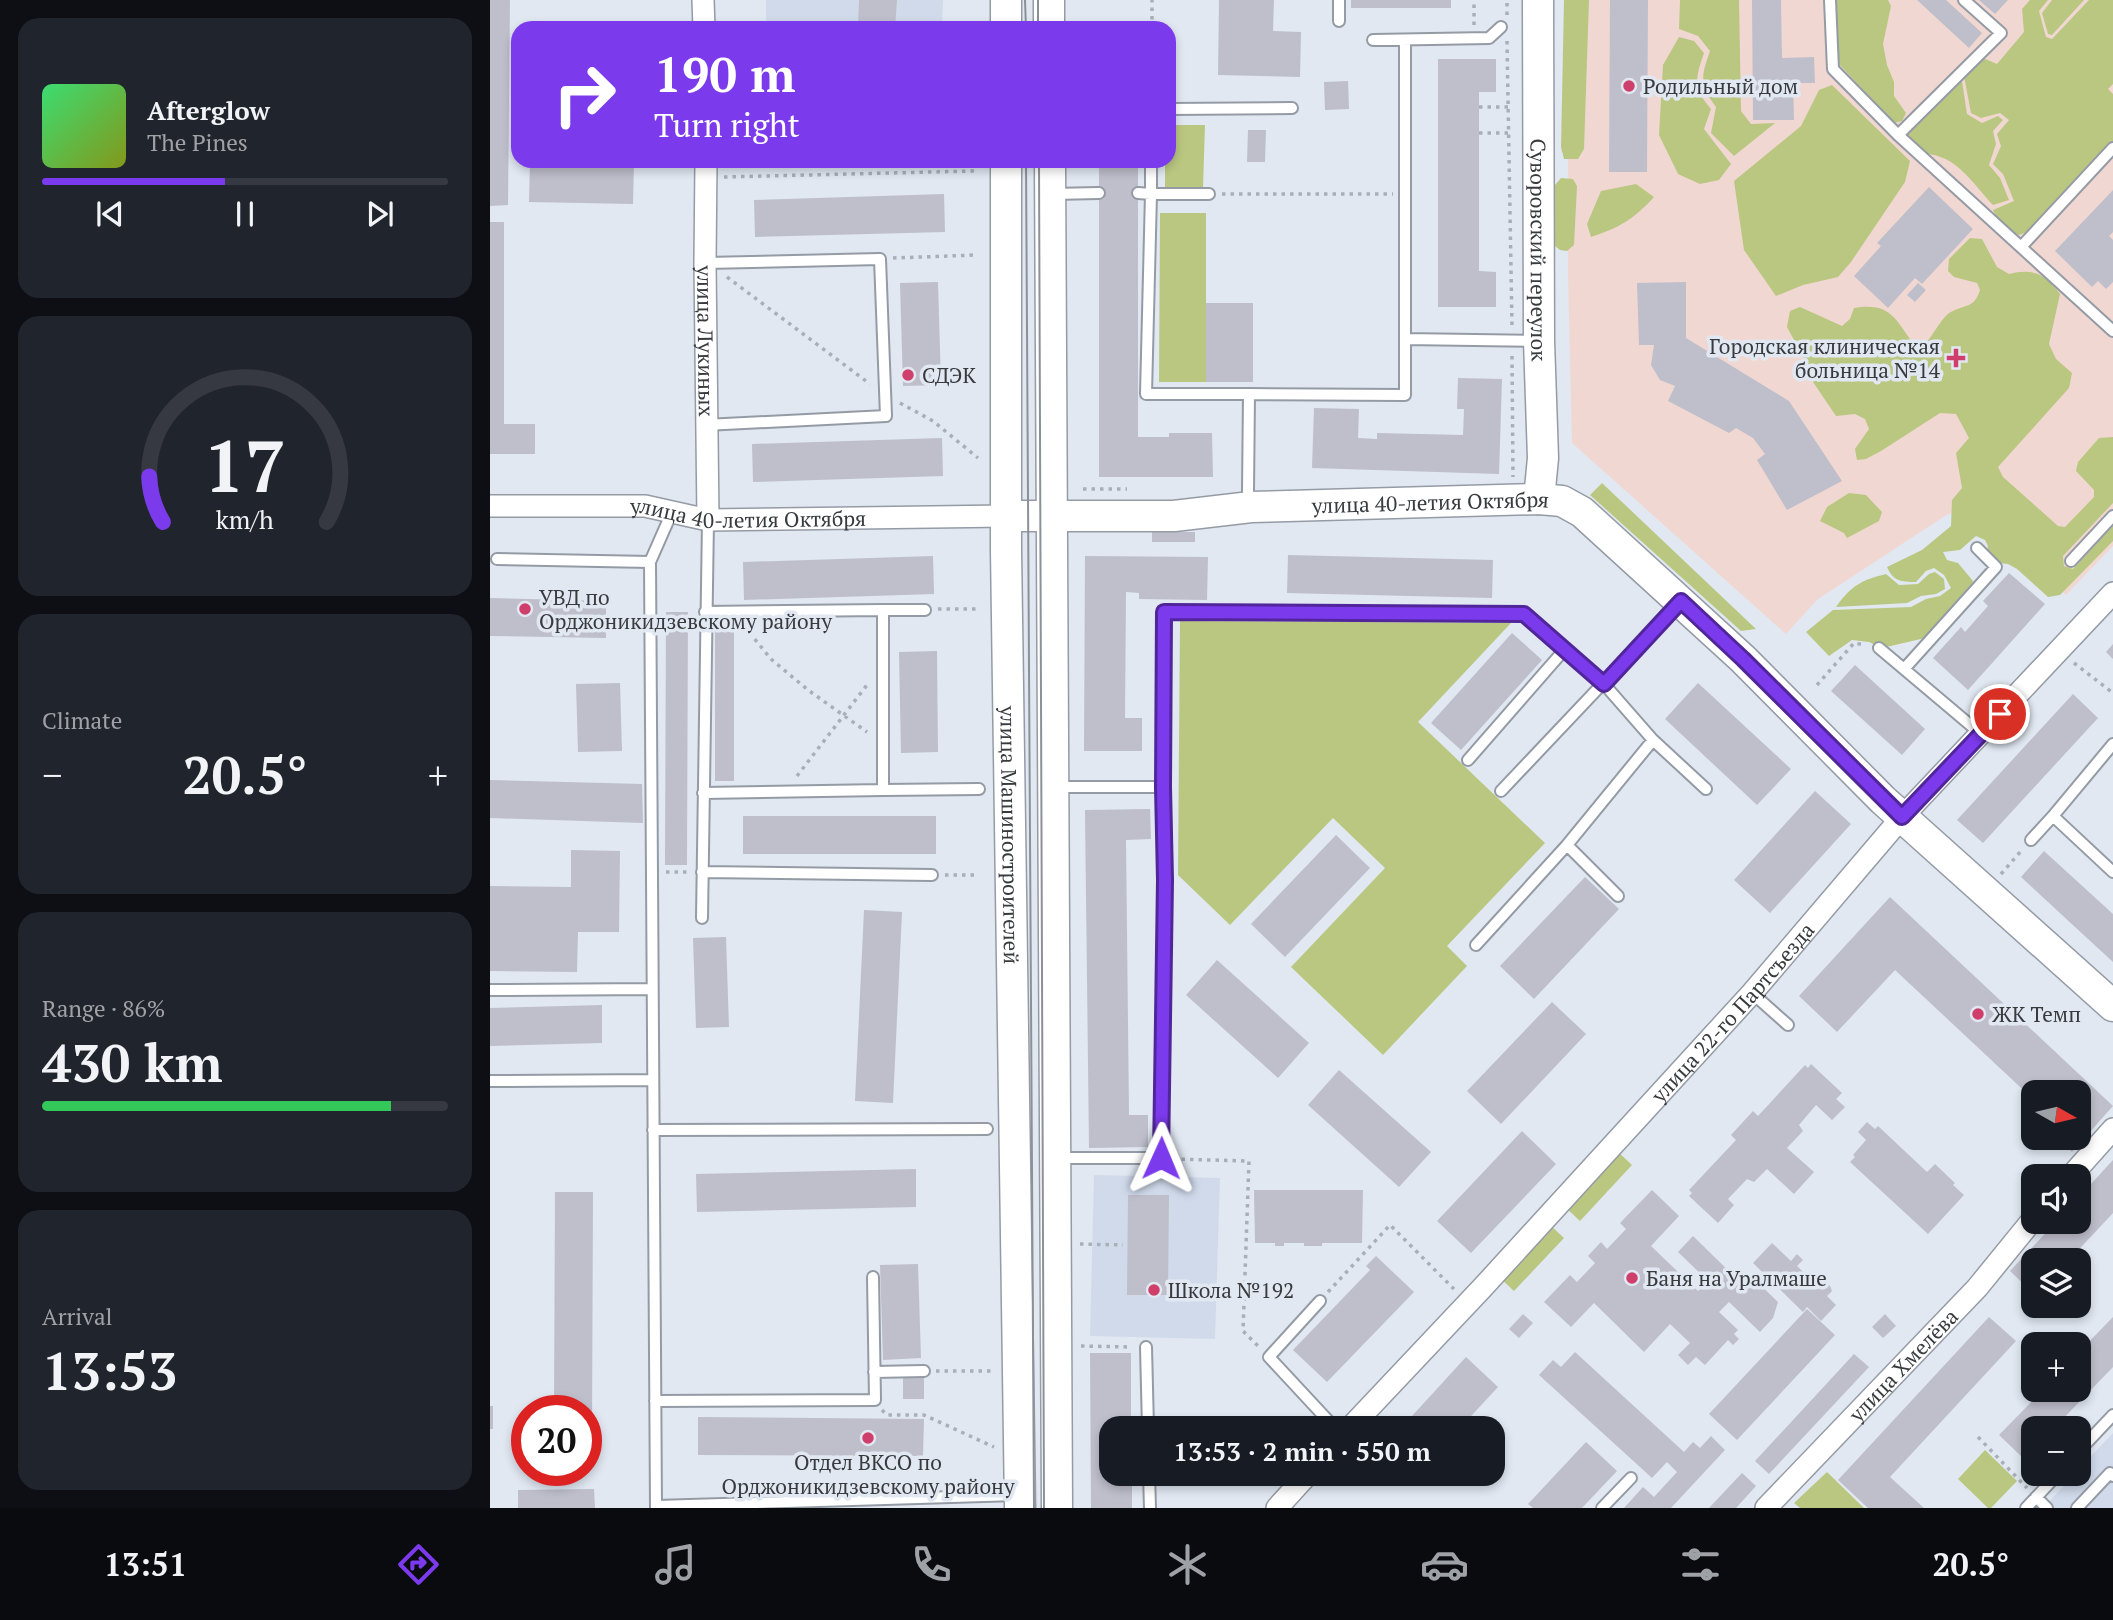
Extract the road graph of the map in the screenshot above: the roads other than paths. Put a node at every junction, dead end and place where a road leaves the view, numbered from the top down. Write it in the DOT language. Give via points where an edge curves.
graph roads {
  1 [pos="704,0"];
  2 [pos="1006,0"];
  3 [pos="1049,0"];
  4 [pos="1339,0"];
  5 [pos="1538,0"];
  6 [pos="1830,0"];
  7 [pos="1964,0"];
  8 [pos="704,21"];
  9 [pos="1006,21"];
  10 [pos="1049,21"];
  11 [pos="1339,21"];
  12 [pos="1504,27"];
  13 [pos="1373,40"];
  14 [pos="1405,40"];
  15 [pos="1292,108"];
  16 [pos="1176,109"];
  17 [pos="1898,135"];
  18 [pos="2113,148"];
  19 [pos="1006,168"];
  20 [pos="1050,168"];
  21 [pos="1152,168"];
  22 [pos="706,169"];
  23 [pos="1138,193"];
  24 [pos="1050,194"];
  25 [pos="1098,194"];
  26 [pos="1151,194"];
  27 [pos="1209,194"];
  28 [pos="2021,247"];
  29 [pos="707,264"];
  30 [pos="2113,331"];
  31 [pos="1405,339"];
  32 [pos="1526,341"];
  33 [pos="1248,394"];
  34 [pos="705,425"];
  35 [pos="1526,493"];
  36 [pos="490,506"];
  37 [pos="1251,508"];
  38 [pos="673,512"];
  39 [pos="1007,516"];
  40 [pos="1052,516"];
  41 [pos="2113,516"];
  42 [pos="708,520"];
  43 [pos="1977,548"];
  44 [pos="497,559"];
  45 [pos="2071,561"];
  46 [pos="650,562"];
  47 [pos="2113,593"];
  48 [pos="1681,601"];
  49 [pos="883,610"];
  50 [pos="925,610"];
  51 [pos="705,612"];
  52 [pos="1879,648"];
  53 [pos="1565,649"];
  54 [pos="1904,669"];
  55 [pos="1604,684"];
  56 [pos="1981,734"];
  57 [pos="1653,740"];
  58 [pos="2113,744"];
  59 [pos="1468,760"];
  60 [pos="1054,786"];
  61 [pos="1163,787"];
  62 [pos="979,789"];
  63 [pos="1706,789"];
  64 [pos="883,790"];
  65 [pos="1500,791"];
  66 [pos="704,793"];
  67 [pos="2053,816"];
  68 [pos="1902,817"];
  69 [pos="2031,840"];
  70 [pos="1567,845"];
  71 [pos="702,872"];
  72 [pos="2113,872"];
  73 [pos="932,875"];
  74 [pos="1618,896"];
  75 [pos="702,918"];
  76 [pos="1476,945"];
  77 [pos="652,989"];
  78 [pos="490,990"];
  79 [pos="1752,993"];
  80 [pos="2113,1006"];
  81 [pos="1788,1026"];
  82 [pos="653,1080"];
  83 [pos="490,1081"];
  84 [pos="987,1129"];
  85 [pos="2113,1129"];
  86 [pos="653,1130"];
  87 [pos="1055,1158"];
  88 [pos="2082,1164"];
  89 [pos="2021,1233"];
  90 [pos="873,1277"];
  91 [pos="1320,1301"];
  92 [pos="1146,1347"];
  93 [pos="924,1371"];
  94 [pos="874,1372"];
  95 [pos="655,1401"];
  96 [pos="2113,1415"];
  97 [pos="1148,1416"];
  98 [pos="1324,1416"];
  99 [pos="1361,1416"];
  100 [pos="2091,1438"];
  101 [pos="2113,1476"];
  102 [pos="1631,1478"];
  103 [pos="1149,1486"];
  104 [pos="1299,1486"];
  105 [pos="2047,1486"];
  106 [pos="2036,1497"];
  107 [pos="1020,1502"];
  108 [pos="876,1504"];
  109 [pos="1285,1505"];
  110 [pos="656,1507"];
  111 [pos="1057,1508"];
  112 [pos="1150,1508"];
  113 [pos="1602,1508"];
  114 [pos="1766,1508"];
  115 [pos="2026,1508"];
  116 [pos="2047,1508"];
  117 [pos="2077,1508"];
  1 -- 8 [label="street"];
  2 -- 9 [label="main road"];
  3 -- 10 [label="main road"];
  4 -- 11 [label="lane"];
  5 -- 32 [label="main road, Суворовский переулок"];
  6 -- 17 [label="lane" via="1833,69"];
  7 -- 17 [label="lane" via="2001,33"];
  12 -- 14 [label="lane" via="1489,38"];
  13 -- 14 [label="lane"];
  14 -- 31 [label="lane"];
  15 -- 16 [label="lane"];
  17 -- 28 [label="lane"];
  18 -- 28 [label="lane"];
  19 -- 39 [label="main road, улица Машиностроителей"];
  20 -- 24 [label="main road, улица Машиностроителей"];
  21 -- 26 [label="lane"];
  22 -- 29 [label="street, улица Лукиных"];
  23 -- 26 [label="lane"];
  24 -- 25 [label="lane"];
  24 -- 40 [label="main road, улица Машиностроителей"];
  26 -- 27 [label="lane"];
  26 -- 33 [label="lane" via="1146,394"];
  28 -- 30 [label="lane"];
  29 -- 34 [label="street, улица Лукиных"];
  29 -- 34 [label="lane" via="880,259 886,416"];
  31 -- 32 [label="lane"];
  31 -- 33 [label="lane" via="1405,395"];
  32 -- 35 [label="main road, Суворовский переулок" via="1543,458"];
  33 -- 37 [label="lane"];
  34 -- 42 [label="street, улица Лукиных"];
  35 -- 37 [label="main road, улица 40-летия Октября"];
  35 -- 48 [label="main road, улица 40-летия Октября" via="1562,501 1582,512"];
  36 -- 38 [label="street, улица 40-летия Октября" via="645,506"];
  37 -- 40 [label="main road, улица 40-летия Октября" via="1174,516"];
  38 -- 42 [label="street, улица 40-летия Октября"];
  38 -- 46 [label="lane"];
  39 -- 40 [label="main road, улица 40-летия Октября"];
  39 -- 42 [label="street, улица 40-летия Октября"];
  39 -- 107 [label="main road, улица Машиностроителей"];
  40 -- 60 [label="main road, улица Машиностроителей"];
  41 -- 45 [label="lane"];
  42 -- 51 [label="lane"];
  43 -- 54 [label="lane" via="1996,567"];
  44 -- 46 [label="lane"];
  46 -- 77 [label="lane"];
  47 -- 56 [label="street, улица 22-го Партсъезда"];
  48 -- 55 [label="lane"];
  48 -- 68 [label="main road, улица 40-летия Октября"];
  49 -- 50 [label="lane"];
  49 -- 51 [label="lane"];
  49 -- 64 [label="lane"];
  51 -- 66 [label="lane"];
  52 -- 54 [label="lane"];
  53 -- 55 [label="lane"];
  53 -- 59 [label="lane"];
  53 -- 61 [label="lane" via="1524,614 1164,612"];
  54 -- 56 [label="lane"];
  55 -- 57 [label="lane"];
  55 -- 65 [label="lane"];
  56 -- 68 [label="street, улица 22-го Партсъезда"];
  57 -- 63 [label="lane"];
  57 -- 70 [label="lane"];
  58 -- 67 [label="lane"];
  60 -- 61 [label="lane"];
  60 -- 87 [label="main road, улица Машиностроителей"];
  61 -- 87 [label="lane" via="1161,1158"];
  62 -- 64 [label="lane"];
  64 -- 66 [label="lane"];
  66 -- 71 [label="lane"];
  67 -- 69 [label="lane"];
  67 -- 72 [label="lane"];
  68 -- 79 [label="street, улица 22-го Партсъезда"];
  68 -- 80 [label="main road, улица 40-летия Октября"];
  70 -- 74 [label="lane"];
  70 -- 76 [label="lane"];
  71 -- 73 [label="lane"];
  71 -- 75 [label="lane"];
  77 -- 78 [label="lane"];
  77 -- 82 [label="lane"];
  79 -- 81 [label="lane"];
  79 -- 99 [label="street, улица 22-го Партсъезда"];
  82 -- 83 [label="lane"];
  82 -- 86 [label="lane"];
  84 -- 86 [label="lane"];
  85 -- 88 [label="street"];
  86 -- 95 [label="lane"];
  87 -- 111 [label="main road, улица Машиностроителей"];
  89 -- 114 [label="street, улица Хмелёва" via="1977,1289"];
  90 -- 94 [label="lane"];
  91 -- 98 [label="lane" via="1269,1357"];
  92 -- 97 [label="lane"];
  93 -- 94 [label="lane"];
  94 -- 95 [label="lane" via="875,1400"];
  95 -- 110 [label="lane"];
  96 -- 100 [label="lane"];
  101 -- 117 [label="lane" via="2110,1473"];
  102 -- 113 [label="lane"];
  103 -- 112 [label="lane"];
  104 -- 109 [label="street"];
  105 -- 106 [label="lane"];
  106 -- 115 [label="lane"];
  106 -- 116 [label="lane"];
  107 -- 108 [label="lane"];
  108 -- 110 [label="lane"];
}
